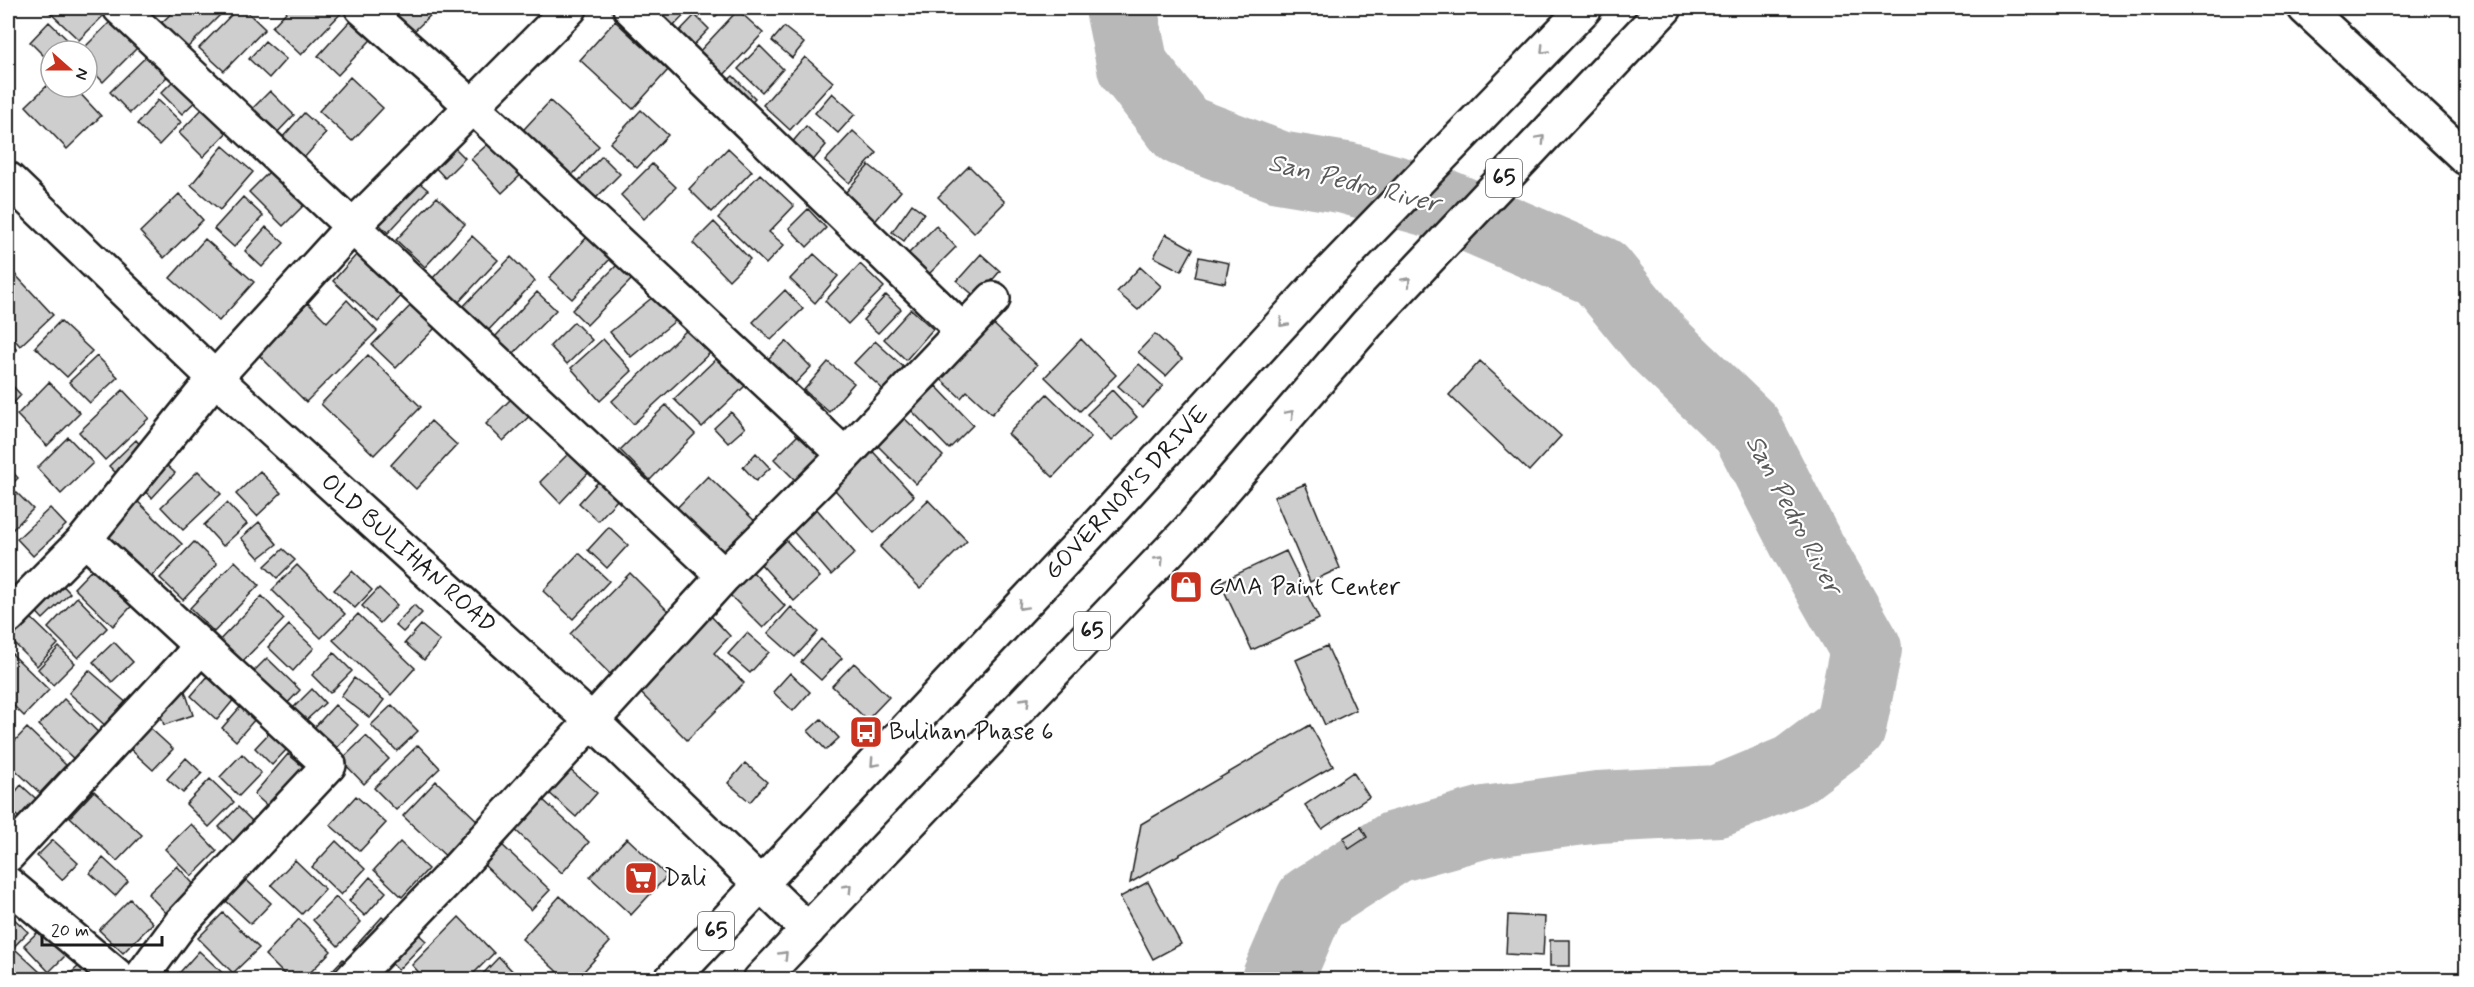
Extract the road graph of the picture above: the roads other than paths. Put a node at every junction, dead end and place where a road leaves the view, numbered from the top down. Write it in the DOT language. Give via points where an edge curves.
graph roads {
  1 [pos="120,8"];
  2 [pos="362,8"];
  3 [pos="570,8"];
  4 [pos="630,8"];
  5 [pos="1585,8"];
  6 [pos="1665,8"];
  7 [pos="2305,8"];
  8 [pos="471,105"];
  9 [pos="2466,158"];
  10 [pos="8,179"];
  11 [pos="352,227"];
  12 [pos="993,299"];
  13 [pos="962,330"];
  14 [pos="215,378"];
  15 [pos="845,455"];
  16 [pos="85,539"];
  17 [pos="724,576"];
  18 [pos="8,616"];
  19 [pos="201,647"];
  20 [pos="591,720"];
  21 [pos="8,855"];
  22 [pos="8,884"];
  23 [pos="761,885"];
  24 [pos="808,930"];
  25 [pos="672,979"];
  26 [pos="122,980"];
  27 [pos="139,980"];
  28 [pos="351,980"];
  29 [pos="760,980"];
  1 -- 11 [label="main road"];
  2 -- 8 [label="main road"];
  3 -- 8 [label="main road"];
  4 -- 13 [label="main road"];
  5 -- 23 [label="main road, GOVERNOR'S DRIVE / 65, one-way" via="1322,280"];
  24 -- 6 [label="main road, 65, one-way" via="1190,529 1367,324"];
  7 -- 9 [label="main road"];
  8 -- 11 [label="main road"];
  8 -- 15 [label="main road"];
  10 -- 14 [label="main road, OLD BULIHAN ROAD"];
  11 -- 14 [label="main road"];
  11 -- 17 [label="main road"];
  12 -- 13 [label="main road"];
  13 -- 15 [label="main road"];
  14 -- 16 [label="main road"];
  14 -- 20 [label="main road, OLD BULIHAN ROAD"];
  15 -- 17 [label="main road"];
  16 -- 18 [label="main road"];
  16 -- 19 [label="main road"];
  17 -- 20 [label="main road"];
  19 -- 21 [label="main road"];
  19 -- 27 [label="main road" via="329,765 181,923"];
  20 -- 23 [label="main road, OLD BULIHAN ROAD"];
  20 -- 28 [label="main road"];
  22 -- 26 [label="main road"];
  23 -- 24 [label="main road, OLD BULIHAN ROAD"];
  23 -- 25 [label="main road, GOVERNOR'S DRIVE / 65"];
  29 -- 24 [label="main road, 65, one-way"];
}
